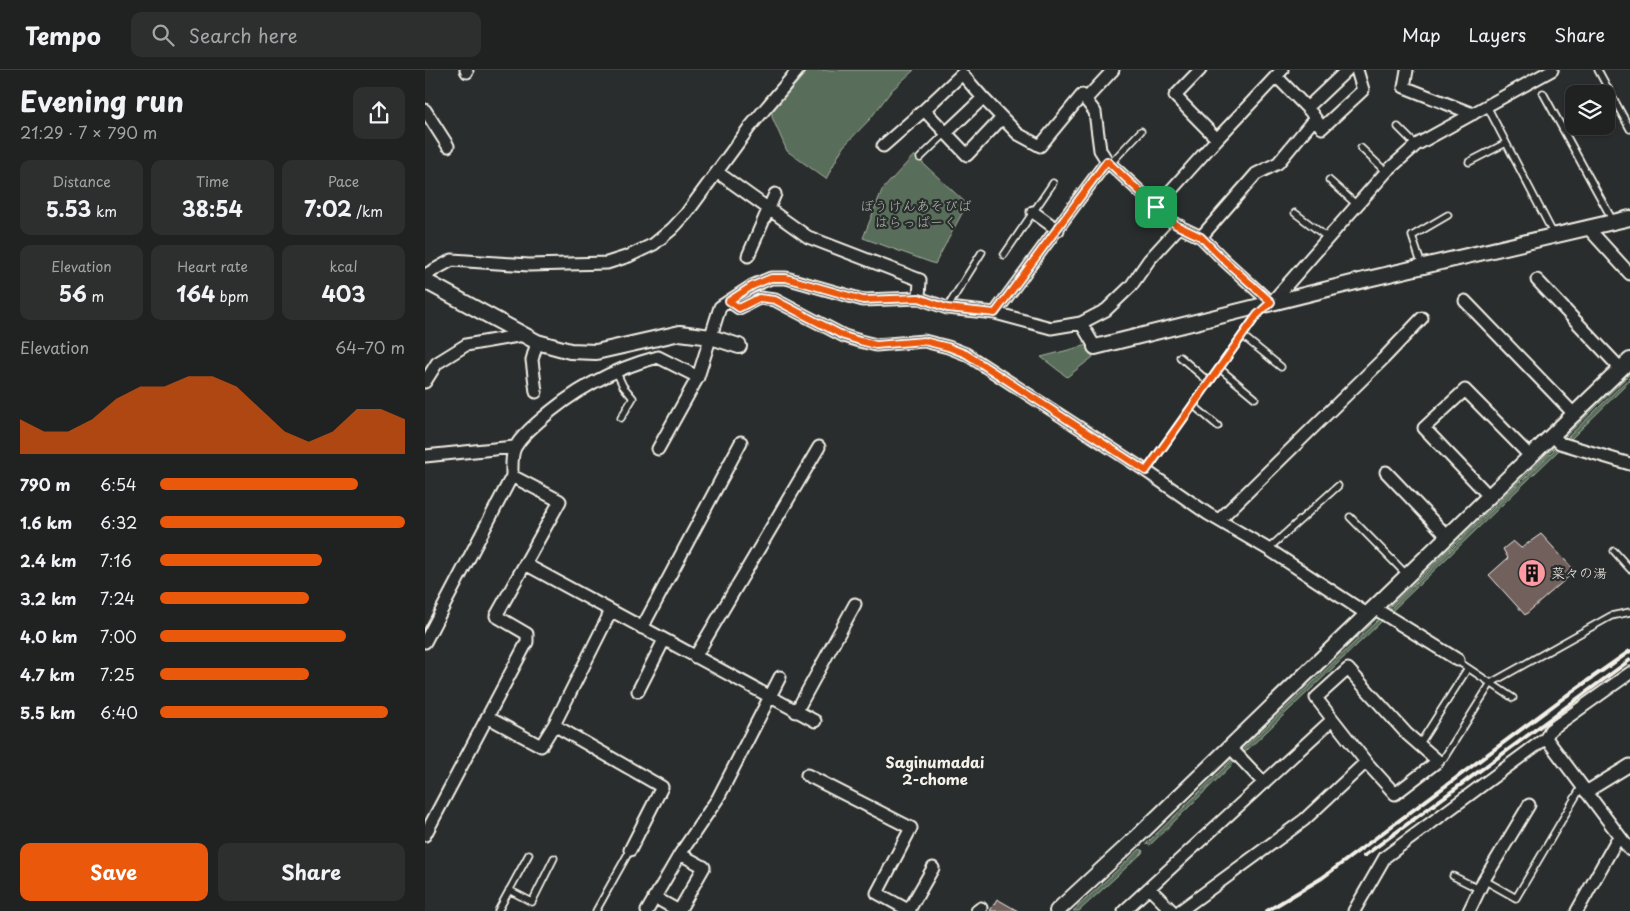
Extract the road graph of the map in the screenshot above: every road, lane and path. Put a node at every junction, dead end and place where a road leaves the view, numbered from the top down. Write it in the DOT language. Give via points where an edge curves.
graph roads {
  1 [pos="798,70"];
  2 [pos="1113,70"];
  3 [pos="1200,70"];
  4 [pos="1347,70"];
  5 [pos="1357,70"];
  6 [pos="1407,70"];
  7 [pos="1552,70"];
  8 [pos="1598,70"];
  9 [pos="1279,73"];
  10 [pos="1543,93"];
  11 [pos="983,98"];
  12 [pos="1086,99"];
  13 [pos="1487,106"];
  14 [pos="1307,108"];
  15 [pos="425,110"];
  16 [pos="924,110"];
  17 [pos="1473,114"];
  18 [pos="1002,118"];
  19 [pos="1315,118"];
  20 [pos="1398,126"];
  21 [pos="1630,129"];
  22 [pos="1141,131"];
  23 [pos="946,133"];
  24 [pos="1217,139"];
  25 [pos="1506,144"];
  26 [pos="1416,145"];
  27 [pos="448,146"];
  28 [pos="883,146"];
  29 [pos="1361,148"];
  30 [pos="920,158"];
  31 [pos="1469,162"];
  32 [pos="1109,163"];
  33 [pos="717,172"];
  34 [pos="1385,172"];
  35 [pos="1329,180"];
  36 [pos="1053,183"];
  37 [pos="775,194"];
  38 [pos="1357,205"];
  39 [pos="1156,207"];
  40 [pos="768,209"];
  41 [pos="1033,212"];
  42 [pos="1295,213"];
  43 [pos="1448,215"];
  44 [pos="1630,218"];
  45 [pos="1613,222"];
  46 [pos="1180,226"];
  47 [pos="1588,228"];
  48 [pos="1058,230"];
  49 [pos="1554,236"];
  50 [pos="1201,237"];
  51 [pos="1328,238"];
  52 [pos="982,252"];
  53 [pos="1004,255"];
  54 [pos="747,256"];
  55 [pos="1422,266"];
  56 [pos="1630,274"];
  57 [pos="425,275"];
  58 [pos="1537,280"];
  59 [pos="425,281"];
  60 [pos="919,298"];
  61 [pos="729,301"];
  62 [pos="1465,301"];
  63 [pos="1271,302"];
  64 [pos="947,308"];
  65 [pos="995,313"];
  66 [pos="1422,318"];
  67 [pos="1081,322"];
  68 [pos="524,335"];
  69 [pos="711,336"];
  70 [pos="1243,336"];
  71 [pos="537,342"];
  72 [pos="739,346"];
  73 [pos="1095,347"];
  74 [pos="1180,357"];
  75 [pos="1625,364"];
  76 [pos="1281,367"];
  77 [pos="1219,368"];
  78 [pos="616,371"];
  79 [pos="698,377"];
  80 [pos="425,382"];
  81 [pos="1209,382"];
  82 [pos="536,392"];
  83 [pos="1255,398"];
  84 [pos="1193,406"];
  85 [pos="1575,414"];
  86 [pos="621,418"];
  87 [pos="1219,426"];
  88 [pos="1553,436"];
  89 [pos="741,442"];
  90 [pos="514,447"];
  91 [pos="819,447"];
  92 [pos="658,449"];
  93 [pos="425,456"];
  94 [pos="1531,457"];
  95 [pos="1630,464"];
  96 [pos="1146,471"];
  97 [pos="1386,472"];
  98 [pos="512,476"];
  99 [pos="1338,486"];
  100 [pos="1489,496"];
  101 [pos="1350,517"];
  102 [pos="1219,520"];
  103 [pos="1447,536"];
  104 [pos="1268,549"];
  105 [pos="1614,551"];
  106 [pos="525,564"];
  107 [pos="1630,569"];
  108 [pos="1407,575"];
  109 [pos="855,604"];
  110 [pos="611,611"];
  111 [pos="1371,611"];
  112 [pos="1630,612"];
  113 [pos="642,628"];
  114 [pos="664,640"];
  115 [pos="425,642"];
  116 [pos="695,657"];
  117 [pos="1458,660"];
  118 [pos="1468,668"];
  119 [pos="1630,673"];
  120 [pos="780,677"];
  121 [pos="1491,683"];
  122 [pos="638,691"];
  123 [pos="770,697"];
  124 [pos="1513,698"];
  125 [pos="796,712"];
  126 [pos="487,717"];
  127 [pos="1333,720"];
  128 [pos="815,721"];
  129 [pos="554,725"];
  130 [pos="1546,738"];
  131 [pos="1419,745"];
  132 [pos="1229,747"];
  133 [pos="1366,762"];
  134 [pos="1438,762"];
  135 [pos="1630,765"];
  136 [pos="807,775"];
  137 [pos="1265,783"];
  138 [pos="1584,789"];
  139 [pos="1529,805"];
  140 [pos="425,835"];
  141 [pos="1619,836"];
  142 [pos="630,850"];
  143 [pos="1630,850"];
  144 [pos="529,854"];
  145 [pos="680,854"];
  146 [pos="554,858"];
  147 [pos="933,868"];
  148 [pos="1453,876"];
  149 [pos="1481,884"];
  150 [pos="1149,888"];
  151 [pos="509,890"];
  152 [pos="654,897"];
  153 [pos="498,911"];
  154 [pos="596,911"];
  155 [pos="647,911"];
  156 [pos="679,911"];
  157 [pos="910,911"];
  158 [pos="1057,911"];
  159 [pos="1124,911"];
  160 [pos="1173,911"];
  161 [pos="1180,911"];
  162 [pos="1354,911"];
  163 [pos="1469,911"];
  164 [pos="1577,911"];
  1 -- 33 [label="street"];
  2 -- 12 [label="street"];
  3 -- 24 [label="street" via="1175,96"];
  4 -- 14 [label="street"];
  5 -- 19 [label="street" via="1363,90 1322,128"];
  6 -- 17 [label="street" via="1404,86"];
  7 -- 13 [label="street"];
  8 -- 21 [label="lane"];
  9 -- 14 [label="street"];
  9 -- 24 [label="street"];
  10 -- 45 [label="lane"];
  11 -- 16 [label="street" via="962,74"];
  11 -- 18 [label="street"];
  11 -- 23 [label="street"];
  12 -- 18 [label="street" via="1082,95 1040,146 1017,134"];
  12 -- 32 [label="street" via="1095,112 1100,150"];
  13 -- 17 [label="street"];
  13 -- 25 [label="lane"];
  14 -- 19 [label="street"];
  15 -- 27 [label="street"];
  16 -- 23 [label="street"];
  16 -- 28 [label="street"];
  17 -- 26 [label="street"];
  18 -- 23 [label="street" via="967,155"];
  19 -- 50 [label="street" via="1278,163 1256,174"];
  20 -- 26 [label="lane"];
  22 -- 32 [label="lane"];
  23 -- 30 [label="lane"];
  24 -- 39 [label="street"];
  25 -- 31 [label="lane"];
  25 -- 49 [label="lane"];
  26 -- 34 [label="street"];
  29 -- 34 [label="lane"];
  32 -- 39 [label="street"];
  32 -- 48 [label="street"];
  33 -- 40 [label="street"];
  33 -- 57 [label="street" via="672,229 654,244 629,256 607,263 529,265 452,260"];
  34 -- 38 [label="street"];
  35 -- 38 [label="lane"];
  36 -- 41 [label="lane"];
  37 -- 40 [label="street"];
  38 -- 51 [label="street"];
  39 -- 46 [label="street"];
  40 -- 54 [label="street"];
  40 -- 60 [label="street" via="809,237 920,280"];
  41 -- 48 [label="street"];
  41 -- 53 [label="lane"];
  42 -- 51 [label="lane"];
  43 -- 55 [label="lane" via="1412,236"];
  44 -- 45 [label="street"];
  45 -- 47 [label="street"];
  46 -- 50 [label="street"];
  46 -- 67 [label="street" via="1107,310"];
  47 -- 49 [label="street"];
  47 -- 56 [label="street"];
  48 -- 65 [label="street"];
  49 -- 55 [label="street"];
  50 -- 63 [label="street"];
  51 -- 63 [label="street"];
  52 -- 64 [label="lane"];
  55 -- 63 [label="street"];
  58 -- 75 [label="street"];
  59 -- 68 [label="street"];
  60 -- 61 [label="street" via="863,300 786,278 771,278"];
  60 -- 64 [label="street"];
  61 -- 69 [label="street" via="720,307"];
  61 -- 96 [label="street" via="739,308 759,298 775,300 860,341 876,345 924,341 966,354"];
  62 -- 85 [label="street"];
  63 -- 70 [label="lane" via="1257,315"];
  63 -- 73 [label="street"];
  64 -- 65 [label="street"];
  65 -- 67 [label="street" via="1051,328"];
  66 -- 102 [label="street"];
  67 -- 73 [label="street"];
  68 -- 71 [label="street"];
  68 -- 80 [label="street" via="466,345 437,362"];
  69 -- 71 [label="street" via="680,334 596,352 570,351"];
  69 -- 72 [label="street"];
  69 -- 79 [label="street"];
  70 -- 76 [label="lane"];
  70 -- 77 [label="lane"];
  71 -- 82 [label="street" via="532,360"];
  74 -- 81 [label="lane"];
  75 -- 85 [label="street"];
  77 -- 81 [label="lane"];
  77 -- 83 [label="lane"];
  78 -- 79 [label="street" via="658,357"];
  78 -- 86 [label="lane" via="633,398"];
  78 -- 90 [label="street" via="561,401"];
  79 -- 92 [label="street"];
  81 -- 84 [label="lane"];
  84 -- 87 [label="lane"];
  84 -- 96 [label="lane"];
  85 -- 88 [label="street"];
  88 -- 94 [label="street"];
  88 -- 95 [label="street" via="1560,443"];
  89 -- 113 [label="street"];
  90 -- 93 [label="street"];
  90 -- 98 [label="street"];
  91 -- 116 [label="street"];
  94 -- 100 [label="street"];
  94 -- 100 [label="street" via="1465,390 1425,428"];
  96 -- 102 [label="street"];
  97 -- 103 [label="street"];
  98 -- 106 [label="street" via="560,501"];
  98 -- 115 [label="street"];
  99 -- 104 [label="lane"];
  100 -- 103 [label="street"];
  101 -- 108 [label="lane"];
  102 -- 104 [label="street"];
  103 -- 108 [label="street"];
  104 -- 111 [label="street"];
  105 -- 107 [label="lane"];
  106 -- 110 [label="street"];
  106 -- 126 [label="street" via="497,616 527,634 527,642"];
  108 -- 111 [label="street"];
  109 -- 125 [label="street"];
  110 -- 113 [label="street"];
  110 -- 129 [label="street"];
  111 -- 117 [label="street"];
  111 -- 132 [label="street"];
  112 -- 121 [label="lane" via="1611,616"];
  113 -- 114 [label="street"];
  114 -- 116 [label="street"];
  114 -- 122 [label="street"];
  116 -- 123 [label="street"];
  117 -- 118 [label="lane"];
  118 -- 121 [label="lane"];
  118 -- 131 [label="lane"];
  119 -- 130 [label="street" via="1550,730"];
  120 -- 123 [label="street"];
  121 -- 124 [label="lane"];
  121 -- 134 [label="lane" via="1444,758"];
  123 -- 125 [label="street"];
  123 -- 145 [label="street" via="718,798"];
  125 -- 128 [label="street"];
  126 -- 129 [label="street" via="541,746"];
  126 -- 140 [label="street"];
  127 -- 131 [label="street" via="1316,698 1348,669"];
  127 -- 133 [label="street"];
  127 -- 137 [label="street"];
  129 -- 142 [label="street" via="662,787"];
  130 -- 138 [label="street"];
  130 -- 162 [label="street" via="1385,857"];
  131 -- 134 [label="street"];
  132 -- 137 [label="street"];
  132 -- 158 [label="street"];
  133 -- 134 [label="street" via="1395,794"];
  133 -- 161 [label="street" via="1304,820"];
  135 -- 138 [label="street"];
  136 -- 157 [label="street" via="911,828 877,894"];
  137 -- 150 [label="street"];
  138 -- 141 [label="street"];
  138 -- 149 [label="lane" via="1517,898"];
  139 -- 149 [label="street"];
  141 -- 143 [label="street"];
  141 -- 164 [label="street"];
  142 -- 154 [label="lane"];
  144 -- 151 [label="lane"];
  145 -- 152 [label="street"];
  145 -- 156 [label="street" via="704,867"];
  146 -- 151 [label="lane" via="532,902"];
  147 -- 157 [label="street"];
  148 -- 149 [label="lane"];
  149 -- 163 [label="street"];
  150 -- 159 [label="street"];
  150 -- 160 [label="street"];
  151 -- 153 [label="lane"];
  152 -- 155 [label="street"];
  152 -- 156 [label="street"];
}
